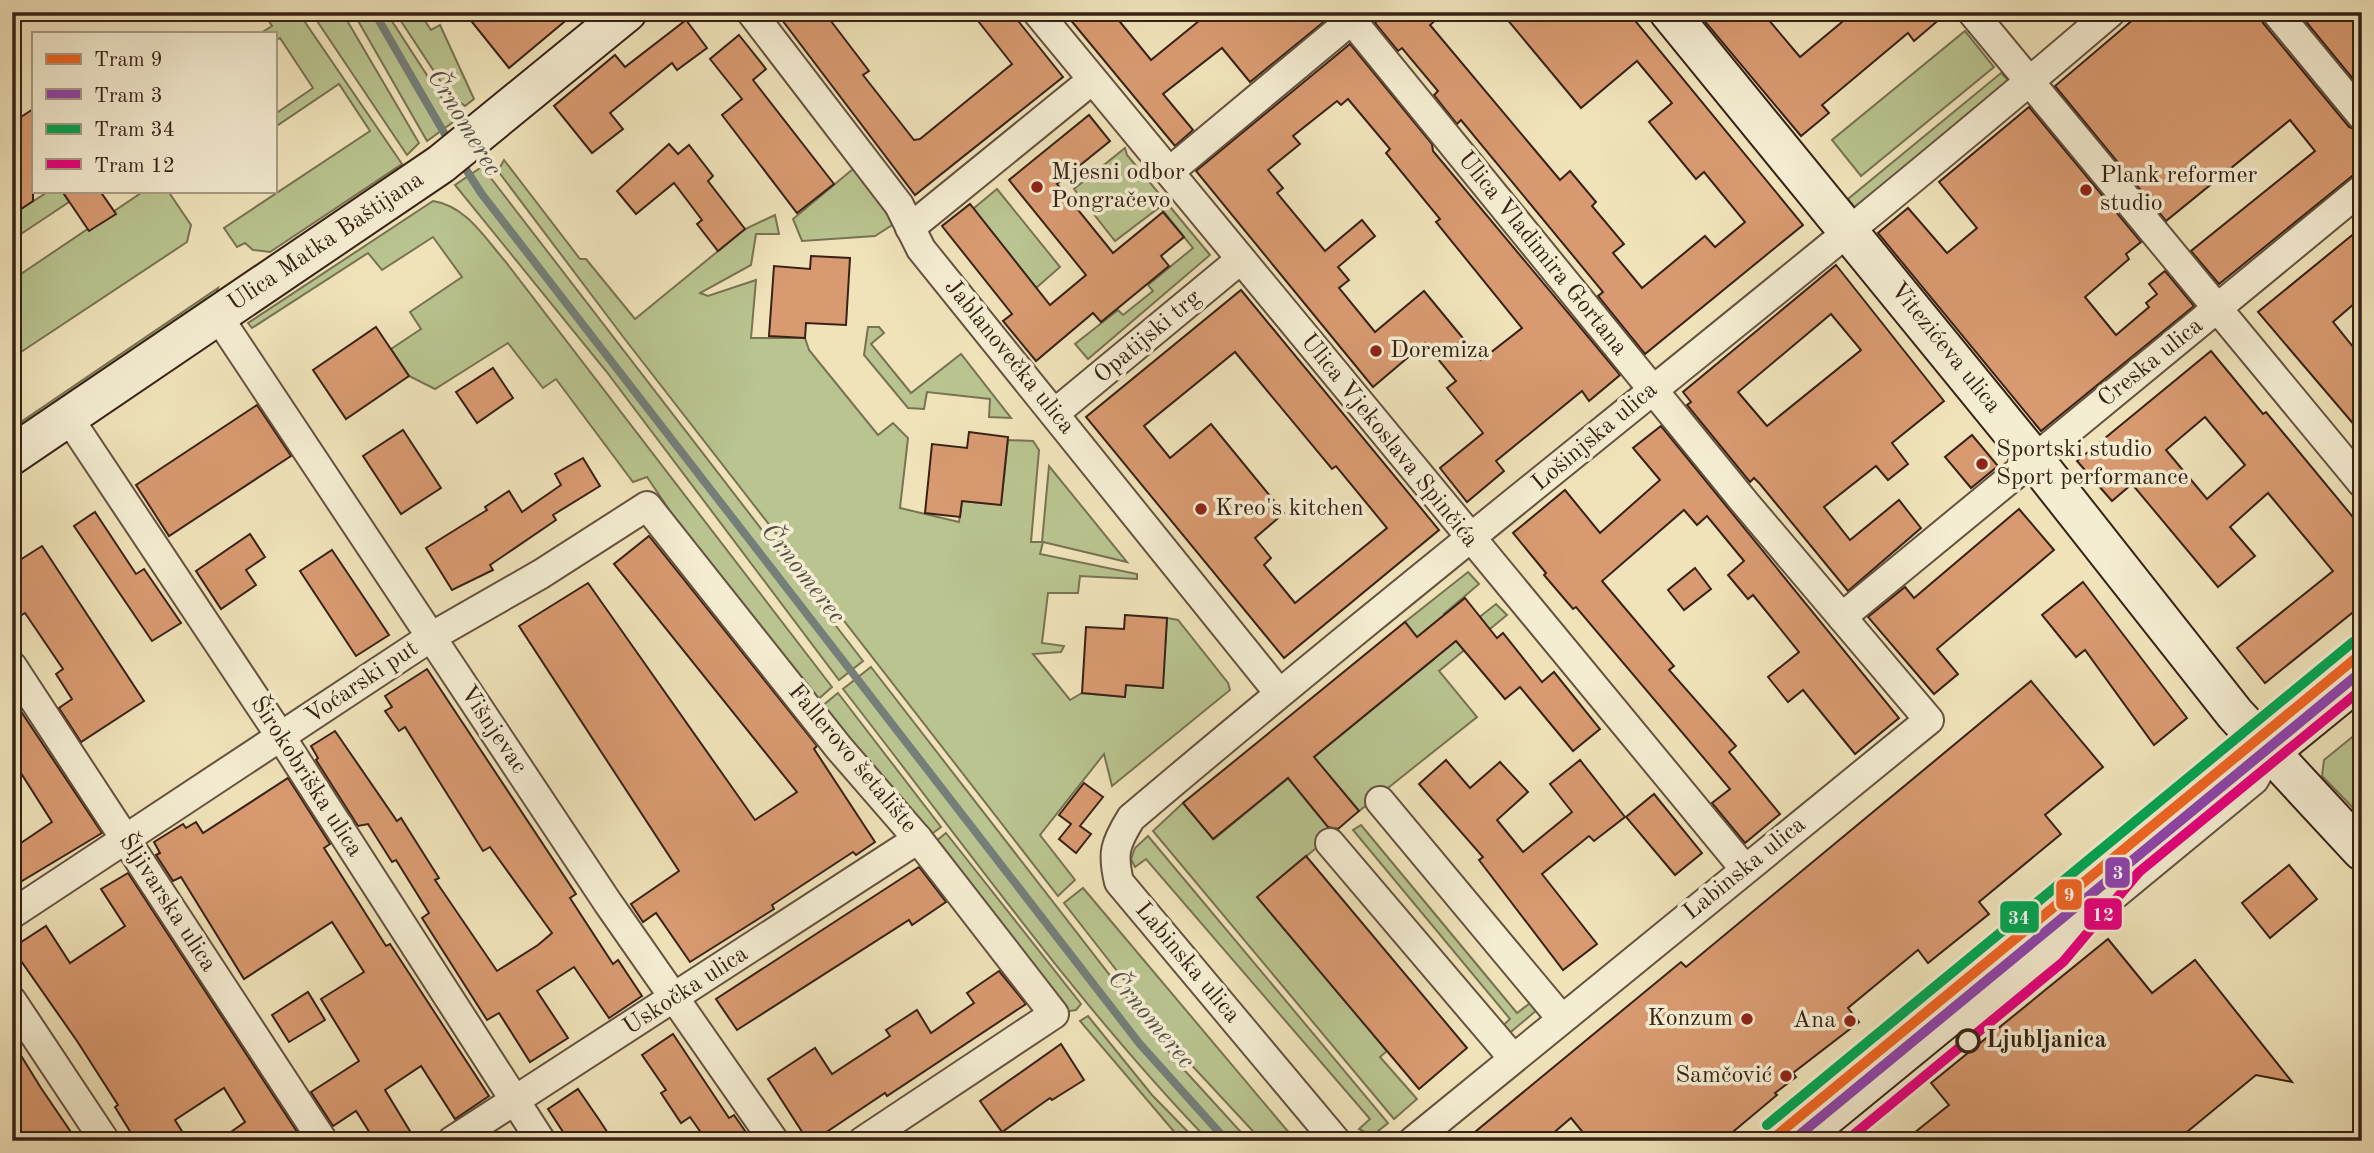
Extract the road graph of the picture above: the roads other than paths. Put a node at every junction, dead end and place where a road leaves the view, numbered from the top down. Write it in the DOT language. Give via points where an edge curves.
graph roads {
  1 [pos="627,12"];
  2 [pos="751,12"];
  3 [pos="1037,12"];
  4 [pos="1669,12"];
  5 [pos="1972,12"];
  6 [pos="2111,12"];
  7 [pos="2276,12"];
  8 [pos="1352,15"];
  9 [pos="1092,80"];
  10 [pos="2028,80"];
  11 [pos="2362,116"];
  12 [pos="1169,172"];
  13 [pos="2362,189"];
  14 [pos="910,229"];
  15 [pos="1849,229"];
  16 [pos="1240,260"];
  17 [pos="2218,308"];
  18 [pos="217,315"];
  19 [pos="1653,389"];
  20 [pos="1055,414"];
  21 [pos="68,417"];
  22 [pos="12,455"];
  23 [pos="2034,459"];
  24 [pos="2362,483"];
  25 [pos="648,506"];
  26 [pos="1470,540"];
  27 [pos="1842,617"];
  28 [pos="431,637"];
  29 [pos="12,666"];
  30 [pos="2362,677"];
  31 [pos="1279,693"];
  32 [pos="1929,720"];
  33 [pos="281,737"];
  34 [pos="2270,752"];
  35 [pos="1380,801"];
  36 [pos="918,839"];
  37 [pos="126,841"];
  38 [pos="1330,843"];
  39 [pos="2362,851"];
  40 [pos="1744,869"];
  41 [pos="1119,882"];
  42 [pos="12,914"];
  43 [pos="674,998"];
  44 [pos="12,1001"];
  45 [pos="1561,1018"];
  46 [pos="1513,1058"];
  47 [pos="514,1101"];
  48 [pos="105,1141"];
  49 [pos="323,1141"];
  50 [pos="452,1141"];
  51 [pos="541,1141"];
  52 [pos="775,1141"];
  53 [pos="863,1141"];
  54 [pos="1336,1141"];
  55 [pos="1413,1141"];
  56 [pos="1816,1141"];
  1 -- 18 [label="street, Ulica Matka Baštijana" via="441,164"];
  2 -- 14 [label="street, Jablanovečka ulica" via="899,205"];
  3 -- 9 [label="street, Ulica Vjekoslava Spinčića"];
  4 -- 15 [label="street, Vitezićeva ulica"];
  5 -- 10 [label="street"];
  6 -- 10 [label="street, Lošinjska ulica"];
  7 -- 11 [label="street"];
  8 -- 12 [label="street"];
  8 -- 19 [label="street, Ulica Vladimira Gortana"];
  9 -- 12 [label="street, Ulica Vjekoslava Spinčića"];
  9 -- 14 [label="street"];
  10 -- 15 [label="street, Lošinjska ulica"];
  10 -- 17 [label="street"];
  12 -- 16 [label="street, Ulica Vjekoslava Spinčića"];
  13 -- 17 [label="street, Creska ulica"];
  14 -- 20 [label="street, Jablanovečka ulica"];
  15 -- 19 [label="street, Lošinjska ulica"];
  15 -- 23 [label="street, Vitezićeva ulica"];
  16 -- 20 [label="street, Opatijski trg"];
  16 -- 26 [label="street, Ulica Vjekoslava Spinčića"];
  17 -- 23 [label="street, Creska ulica"];
  17 -- 24 [label="street"];
  18 -- 21 [label="street, Ulica Matka Baštijana"];
  18 -- 28 [label="street, Višnjevac"];
  19 -- 26 [label="street, Lošinjska ulica"];
  19 -- 27 [label="street, Ulica Vladimira Gortana"];
  20 -- 31 [label="street, Jablanovečka ulica"];
  21 -- 22 [label="street, Ulica Matka Baštijana"];
  21 -- 33 [label="street, Širokobriška ulica"];
  23 -- 27 [label="street, Creska ulica"];
  23 -- 34 [label="street, Vitezićeva ulica"];
  25 -- 28 [label="street, Voćarski put"];
  25 -- 36 [label="street, Fallerovo šetalište" via="839,748"];
  26 -- 31 [label="street, Lošinjska ulica"];
  26 -- 40 [label="street, Ulica Vjekoslava Spinčića"];
  27 -- 32 [label="street, Ulica Vladimira Gortana"];
  28 -- 33 [label="street, Voćarski put"];
  28 -- 43 [label="street, Višnjevac"];
  29 -- 37 [label="street, Šljivarska ulica"];
  30 -- 34 [label="street"];
  31 -- 41 [label="street, Lošinjska ulica" via="1131,818 1114,859"];
  32 -- 40 [label="street, Labinska ulica"];
  33 -- 37 [label="street, Voćarski put"];
  33 -- 47 [label="street, Širokobriška ulica"];
  34 -- 39 [label="street, Vitezićeva ulica"];
  34 -- 56 [label="street" via="2254,780"];
  35 -- 45 [label="street"];
  36 -- 43 [label="street, Uskočka ulica"];
  36 -- 53 [label="street, Fallerovo šetalište" via="1054,1014"];
  37 -- 42 [label="street, Voćarski put"];
  37 -- 49 [label="street, Šljivarska ulica"];
  38 -- 46 [label="street"];
  40 -- 45 [label="street, Labinska ulica"];
  41 -- 54 [label="street, Labinska ulica"];
  43 -- 47 [label="street, Uskočka ulica"];
  43 -- 52 [label="street, Višnjevac"];
  44 -- 48 [label="street"];
  45 -- 46 [label="street, Labinska ulica"];
  46 -- 55 [label="street, Labinska ulica"];
  47 -- 50 [label="street, Uskočka ulica"];
  47 -- 51 [label="street, Širokobriška ulica"];
}
